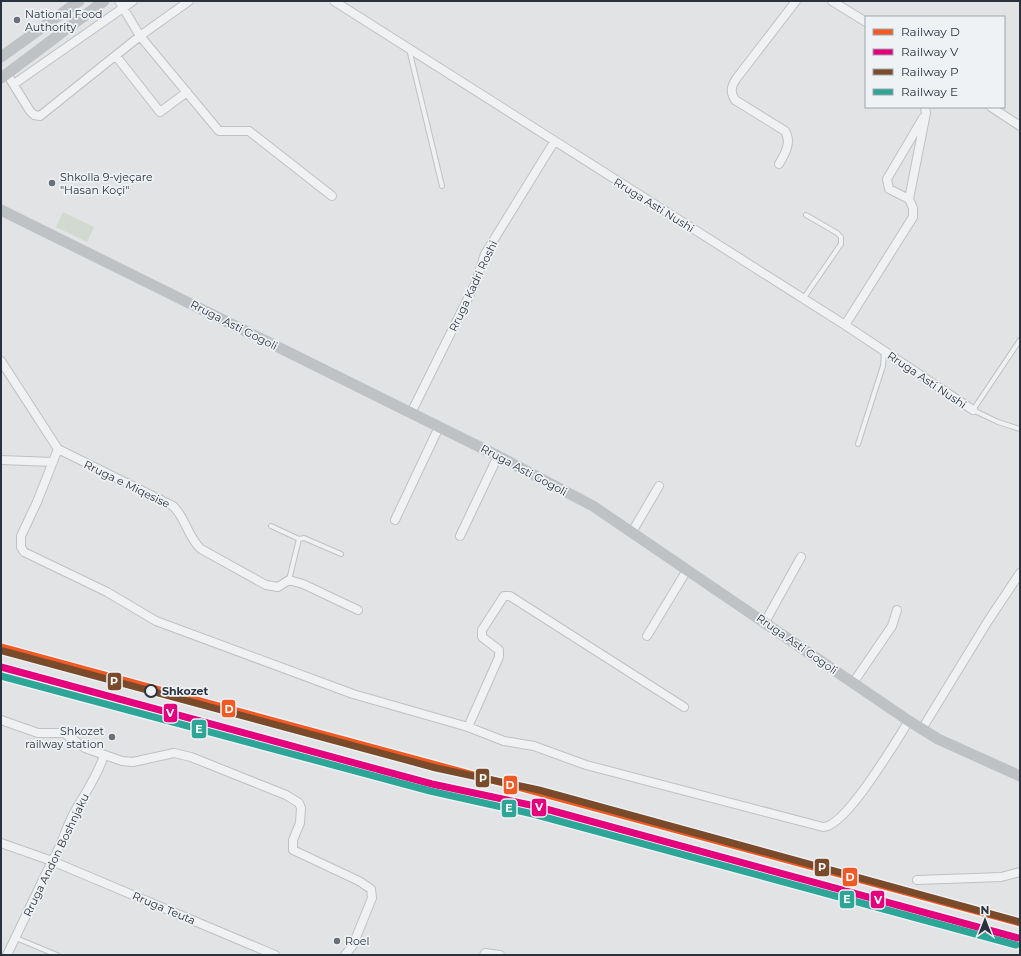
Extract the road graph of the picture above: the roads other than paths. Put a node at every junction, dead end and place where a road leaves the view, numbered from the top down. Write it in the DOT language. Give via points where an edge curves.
graph roads {
  1 [pos="80,1"];
  2 [pos="104,1"];
  3 [pos="133,1"];
  4 [pos="334,1"];
  5 [pos="796,1"];
  6 [pos="832,1"];
  7 [pos="187,2"];
  8 [pos="121,5"];
  9 [pos="865,21"];
  10 [pos="140,36"];
  11 [pos="409,49"];
  12 [pos="116,56"];
  13 [pos="1,57"];
  14 [pos="4,76"];
  15 [pos="14,84"];
  16 [pos="187,92"];
  17 [pos="993,108"];
  18 [pos="926,110"];
  19 [pos="1020,126"];
  20 [pos="554,142"];
  21 [pos="779,164"];
  22 [pos="442,186"];
  23 [pos="332,196"];
  24 [pos="909,199"];
  25 [pos="1,210"];
  26 [pos="806,215"];
  27 [pos="803,300"];
  28 [pos="845,325"];
  29 [pos="1020,340"];
  30 [pos="884,351"];
  31 [pos="1,361"];
  32 [pos="973,410"];
  33 [pos="411,413"];
  34 [pos="439,427"];
  35 [pos="1020,429"];
  36 [pos="858,444"];
  37 [pos="58,449"];
  38 [pos="498,456"];
  39 [pos="1,460"];
  40 [pos="53,462"];
  41 [pos="659,486"];
  42 [pos="395,520"];
  43 [pos="271,526"];
  44 [pos="632,532"];
  45 [pos="460,536"];
  46 [pos="299,539"];
  47 [pos="341,554"];
  48 [pos="802,557"];
  49 [pos="687,570"];
  50 [pos="1020,574"];
  51 [pos="289,580"];
  52 [pos="358,610"];
  53 [pos="898,610"];
  54 [pos="765,622"];
  55 [pos="647,636"];
  56 [pos="852,683"];
  57 [pos="684,707"];
  58 [pos="1,720"];
  59 [pos="909,721"];
  60 [pos="468,727"];
  61 [pos="922,728"];
  62 [pos="104,755"];
  63 [pos="1020,776"];
  64 [pos="1,843"];
  65 [pos="52,861"];
  66 [pos="1020,872"];
  67 [pos="917,880"];
  68 [pos="15,937"];
  69 [pos="6,955"];
  70 [pos="57,955"];
  71 [pos="275,955"];
  72 [pos="345,955"];
  73 [pos="484,955"];
  74 [pos="500,955"];
  1 -- 13 [label="street"];
  2 -- 14 [label="street"];
  3 -- 8 [label="street"];
  4 -- 11 [label="street, Rruga Asti Nushi"];
  5 -- 21 [label="street" via="736,79 731,93 735,100 785,131 788,140 787,150"];
  6 -- 9 [label="street"];
  7 -- 10 [label="street"];
  8 -- 10 [label="street"];
  8 -- 15 [label="street"];
  10 -- 12 [label="street"];
  10 -- 16 [label="street"];
  11 -- 20 [label="street, Rruga Asti Nushi"];
  11 -- 22 [label="lane"];
  12 -- 15 [label="street" via="40,116 30,112"];
  12 -- 16 [label="street" via="160,112"];
  14 -- 15 [label="street"];
  16 -- 23 [label="street" via="219,131 249,131"];
  17 -- 19 [label="street"];
  18 -- 24 [label="street"];
  18 -- 24 [label="street" via="887,178 889,188"];
  20 -- 27 [label="street, Rruga Asti Nushi"];
  20 -- 33 [label="street, Rruga Kadri Roshi" via="485,254 476,282"];
  24 -- 28 [label="street" via="913,217"];
  25 -- 33 [label="street, Rruga Asti Gogoli"];
  26 -- 27 [label="lane" via="837,232 841,237 841,244"];
  27 -- 28 [label="street, Rruga Asti Nushi"];
  28 -- 30 [label="street, Rruga Asti Nushi"];
  29 -- 32 [label="lane"];
  30 -- 32 [label="street, Rruga Asti Nushi"];
  30 -- 36 [label="lane" via="883,366"];
  31 -- 37 [label="street"];
  32 -- 35 [label="lane"];
  33 -- 34 [label="street, Rruga Asti Gogoli"];
  34 -- 38 [label="street, Rruga Asti Gogoli"];
  34 -- 42 [label="street"];
  37 -- 40 [label="street"];
  37 -- 51 [label="street, Rruga e Miqesise" via="173,506 180,513 197,546 210,554 271,587 278,587"];
  38 -- 44 [label="street, Rruga Asti Gogoli" via="593,506"];
  38 -- 45 [label="street"];
  39 -- 40 [label="street"];
  40 -- 60 [label="street" via="21,536 21,547 30,557 107,592 163,624 353,694"];
  41 -- 44 [label="street"];
  43 -- 46 [label="lane"];
  44 -- 49 [label="street, Rruga Asti Gogoli"];
  46 -- 47 [label="lane" via="304,538"];
  46 -- 51 [label="lane"];
  48 -- 54 [label="street"];
  49 -- 54 [label="street, Rruga Asti Gogoli"];
  49 -- 55 [label="street"];
  50 -- 61 [label="street"];
  51 -- 52 [label="street"];
  53 -- 56 [label="street" via="892,626"];
  54 -- 56 [label="street, Rruga Asti Gogoli"];
  56 -- 59 [label="street, Rruga Asti Gogoli"];
  57 -- 60 [label="street" via="510,596 504,596 482,630 482,637 499,650 499,656"];
  58 -- 62 [label="street" via="38,732 64,733 85,748"];
  59 -- 60 [label="street" via="853,805 836,823 828,827 586,765 534,746 494,738"];
  59 -- 61 [label="street, Rruga Asti Gogoli"];
  61 -- 63 [label="street, Rruga Asti Gogoli"];
  62 -- 65 [label="street, Rruga Andon Boshnjaku" via="97,773 73,815 61,849"];
  62 -- 72 [label="street" via="133,762 174,753 185,755 286,795 299,803 300,823 292,840 292,850 371,889 372,898 353,945"];
  64 -- 65 [label="street, Rruga Teuta"];
  65 -- 68 [label="street, Rruga Andon Boshnjaku"];
  65 -- 71 [label="street, Rruga Teuta"];
  66 -- 67 [label="street" via="1001,877"];
  68 -- 69 [label="street, Rruga Andon Boshnjaku"];
  68 -- 70 [label="lane"];
  73 -- 74 [label="street" via="490,952"];
}
